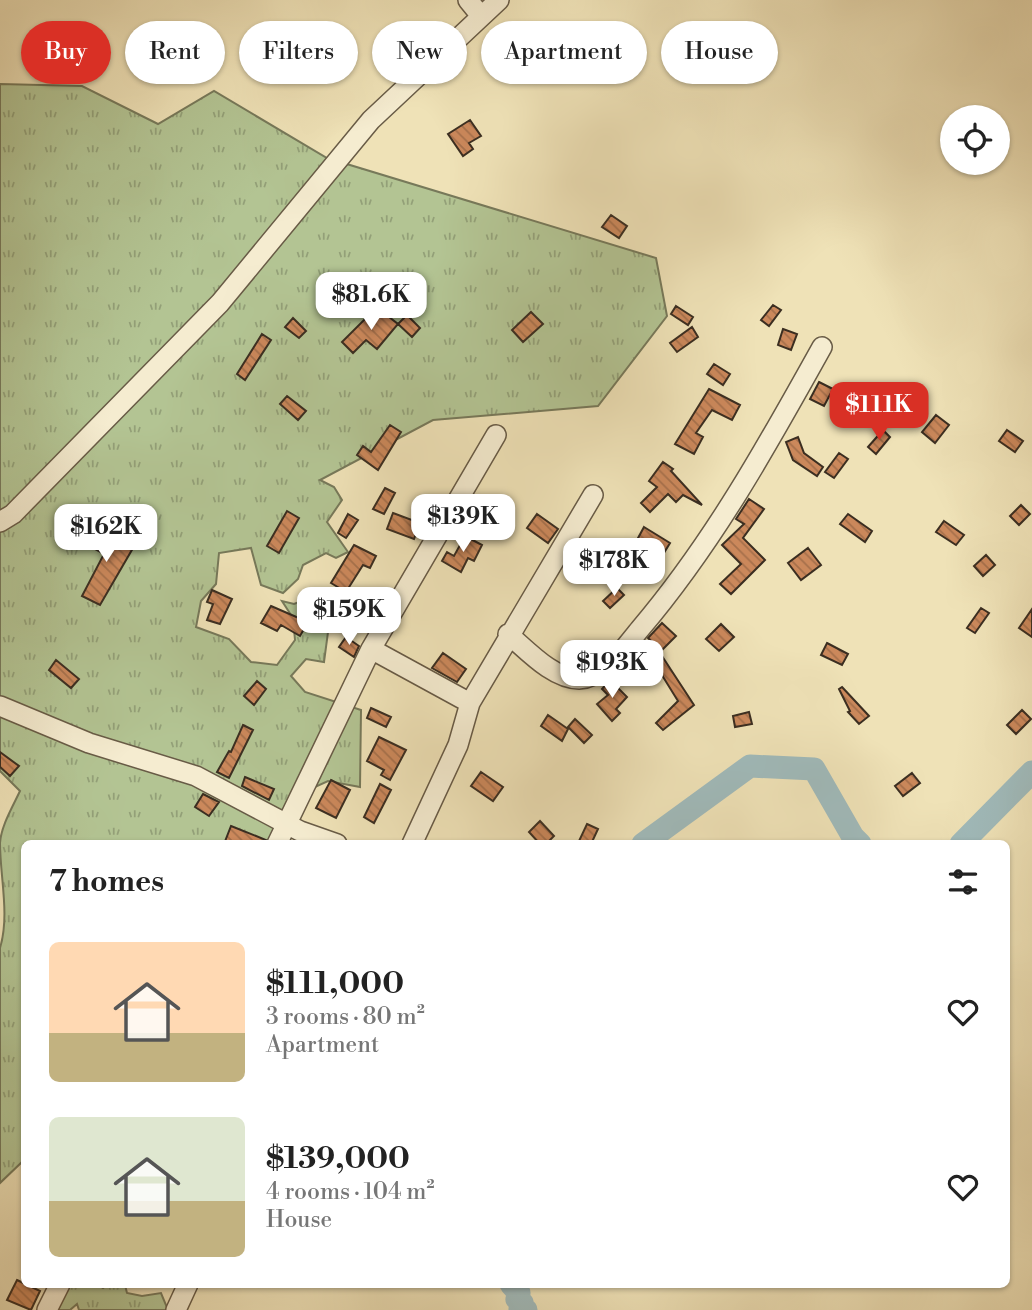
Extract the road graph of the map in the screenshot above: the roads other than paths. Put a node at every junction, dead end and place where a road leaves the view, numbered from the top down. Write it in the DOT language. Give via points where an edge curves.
graph roads {
  1 [pos="468,0"];
  2 [pos="499,0"];
  3 [pos="481,16"];
  4 [pos="822,347"];
  5 [pos="496,435"];
  6 [pos="593,495"];
  7 [pos="0,522"];
  8 [pos="508,634"];
  9 [pos="372,649"];
  10 [pos="470,703"];
  11 [pos="0,706"];
  12 [pos="286,824"];
  13 [pos="279,840"];
  14 [pos="327,840"];
  15 [pos="414,840"];
  16 [pos="58,1288"];
  17 [pos="186,1288"];
  18 [pos="47,1310"];
  19 [pos="176,1310"];
  1 -- 3 [label="street"];
  2 -- 3 [label="street"];
  3 -- 7 [label="street" via="370,120 220,303 13,514"];
  4 -- 8 [label="street" via="710,539 610,664 577,679 555,672"];
  5 -- 9 [label="street"];
  6 -- 8 [label="street"];
  8 -- 10 [label="street"];
  9 -- 10 [label="street"];
  9 -- 12 [label="street"];
  10 -- 15 [label="street" via="458,745"];
  11 -- 12 [label="street" via="89,743 196,776"];
  12 -- 13 [label="street"];
  12 -- 14 [label="street"];
  16 -- 18 [label="street"];
  17 -- 19 [label="street"];
}
